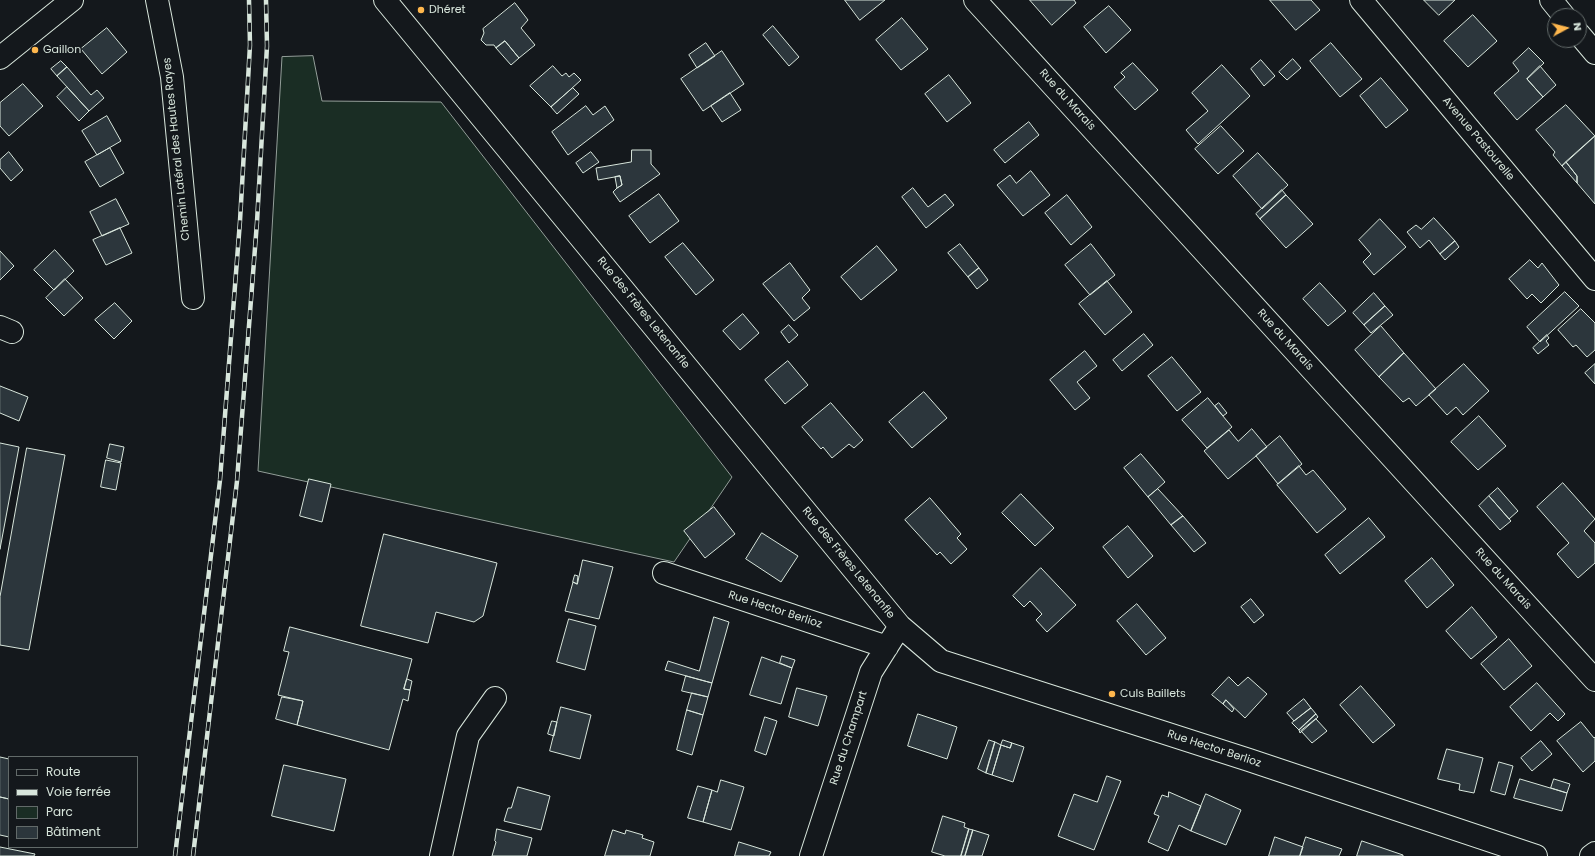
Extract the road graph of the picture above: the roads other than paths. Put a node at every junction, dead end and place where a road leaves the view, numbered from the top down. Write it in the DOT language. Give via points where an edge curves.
graph roads {
  1 [pos="72,0"];
  2 [pos="157,0"];
  3 [pos="385,0"];
  4 [pos="975,0"];
  5 [pos="1361,0"];
  6 [pos="1551,0"];
  7 [pos="1558,8"];
  8 [pos="1587,44"];
  9 [pos="1595,53"];
  10 [pos="0,58"];
  11 [pos="1595,279"];
  12 [pos="193,298"];
  13 [pos="664,573"];
  14 [pos="900,626"];
  15 [pos="887,647"];
  16 [pos="1595,680"];
  17 [pos="495,698"];
  18 [pos="1595,853"];
  19 [pos="441,856"];
  20 [pos="810,856"];
  21 [pos="1536,856"];
  22 [pos="1592,856"];
  1 -- 10 [label="street"];
  2 -- 12 [label="street, Chemin Latéral des Hautes Rayes" via="172,77"];
  3 -- 14 [label="street, Rue des Frères Letenanfle"];
  4 -- 16 [label="street, Rue du Marais"];
  5 -- 11 [label="street, Avenue Pastourelle"];
  6 -- 7 [label="street"];
  8 -- 9 [label="street"];
  13 -- 15 [label="street, Rue Hector Berlioz"];
  14 -- 15 [label="street, Rue du Champart"];
  14 -- 21 [label="street, Rue Hector Berlioz" via="941,661"];
  15 -- 20 [label="street, Rue du Champart" via="871,672"];
  17 -- 19 [label="street" via="468,736"];
  18 -- 22 [label="street"];
}
